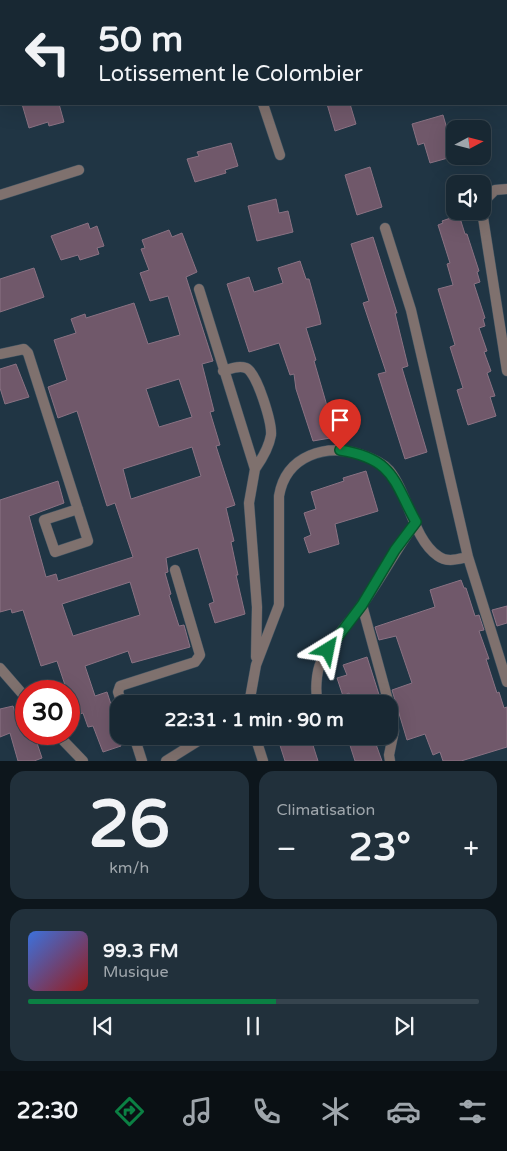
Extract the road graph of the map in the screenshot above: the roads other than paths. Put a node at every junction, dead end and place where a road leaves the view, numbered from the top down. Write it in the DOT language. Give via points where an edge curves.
graph roads {
  1 [pos="263,105"];
  2 [pos="280,155"];
  3 [pos="79,170"];
  4 [pos="507,189"];
  5 [pos="491,194"];
  6 [pos="0,195"];
  7 [pos="483,220"];
  8 [pos="385,228"];
  9 [pos="199,289"];
  10 [pos="0,354"];
  11 [pos="223,371"];
  12 [pos="507,371"];
  13 [pos="254,470"];
  14 [pos="78,509"];
  15 [pos="416,522"];
  16 [pos="468,557"];
  17 [pos="175,570"];
  18 [pos="362,605"];
  19 [pos="256,665"];
  20 [pos="0,668"];
  21 [pos="507,682"];
  22 [pos="15,685"];
  23 [pos="119,695"];
  24 [pos="251,695"];
  25 [pos="316,695"];
  26 [pos="387,695"];
  27 [pos="68,745"];
  28 [pos="137,745"];
  29 [pos="192,745"];
  30 [pos="258,745"];
  31 [pos="391,745"];
  32 [pos="83,761"];
  33 [pos="142,761"];
  34 [pos="166,761"];
  35 [pos="263,761"];
  36 [pos="390,761"];
  1 -- 2 [label="street"];
  3 -- 6 [label="street"];
  4 -- 5 [label="street" via="495,190"];
  7 -- 12 [label="street"];
  8 -- 16 [label="street" via="412,310"];
  9 -- 11 [label="street"];
  10 -- 14 [label="street" via="24,349 28,353"];
  11 -- 13 [label="street"];
  11 -- 13 [label="street" via="238,366 254,374 270,423 271,434 263,457"];
  13 -- 19 [label="street" via="249,503 258,607"];
  14 -- 14 [label="street" via="88,542 55,552 44,520"];
  15 -- 16 [label="street" via="425,541 438,556 451,560"];
  15 -- 18 [label="street"];
  15 -- 19 [label="street" via="388,469 373,459 333,450 310,455 299,462 281,482 279,605"];
  16 -- 21 [label="street"];
  17 -- 23 [label="street" via="200,655 195,662 120,686"];
  18 -- 25 [label="street" via="320,663"];
  18 -- 26 [label="street"];
  19 -- 24 [label="street"];
  20 -- 22 [label="street"];
  27 -- 32 [label="street"];
  28 -- 33 [label="street"];
  29 -- 34 [label="street"];
  30 -- 35 [label="street"];
  31 -- 36 [label="street"];
}
